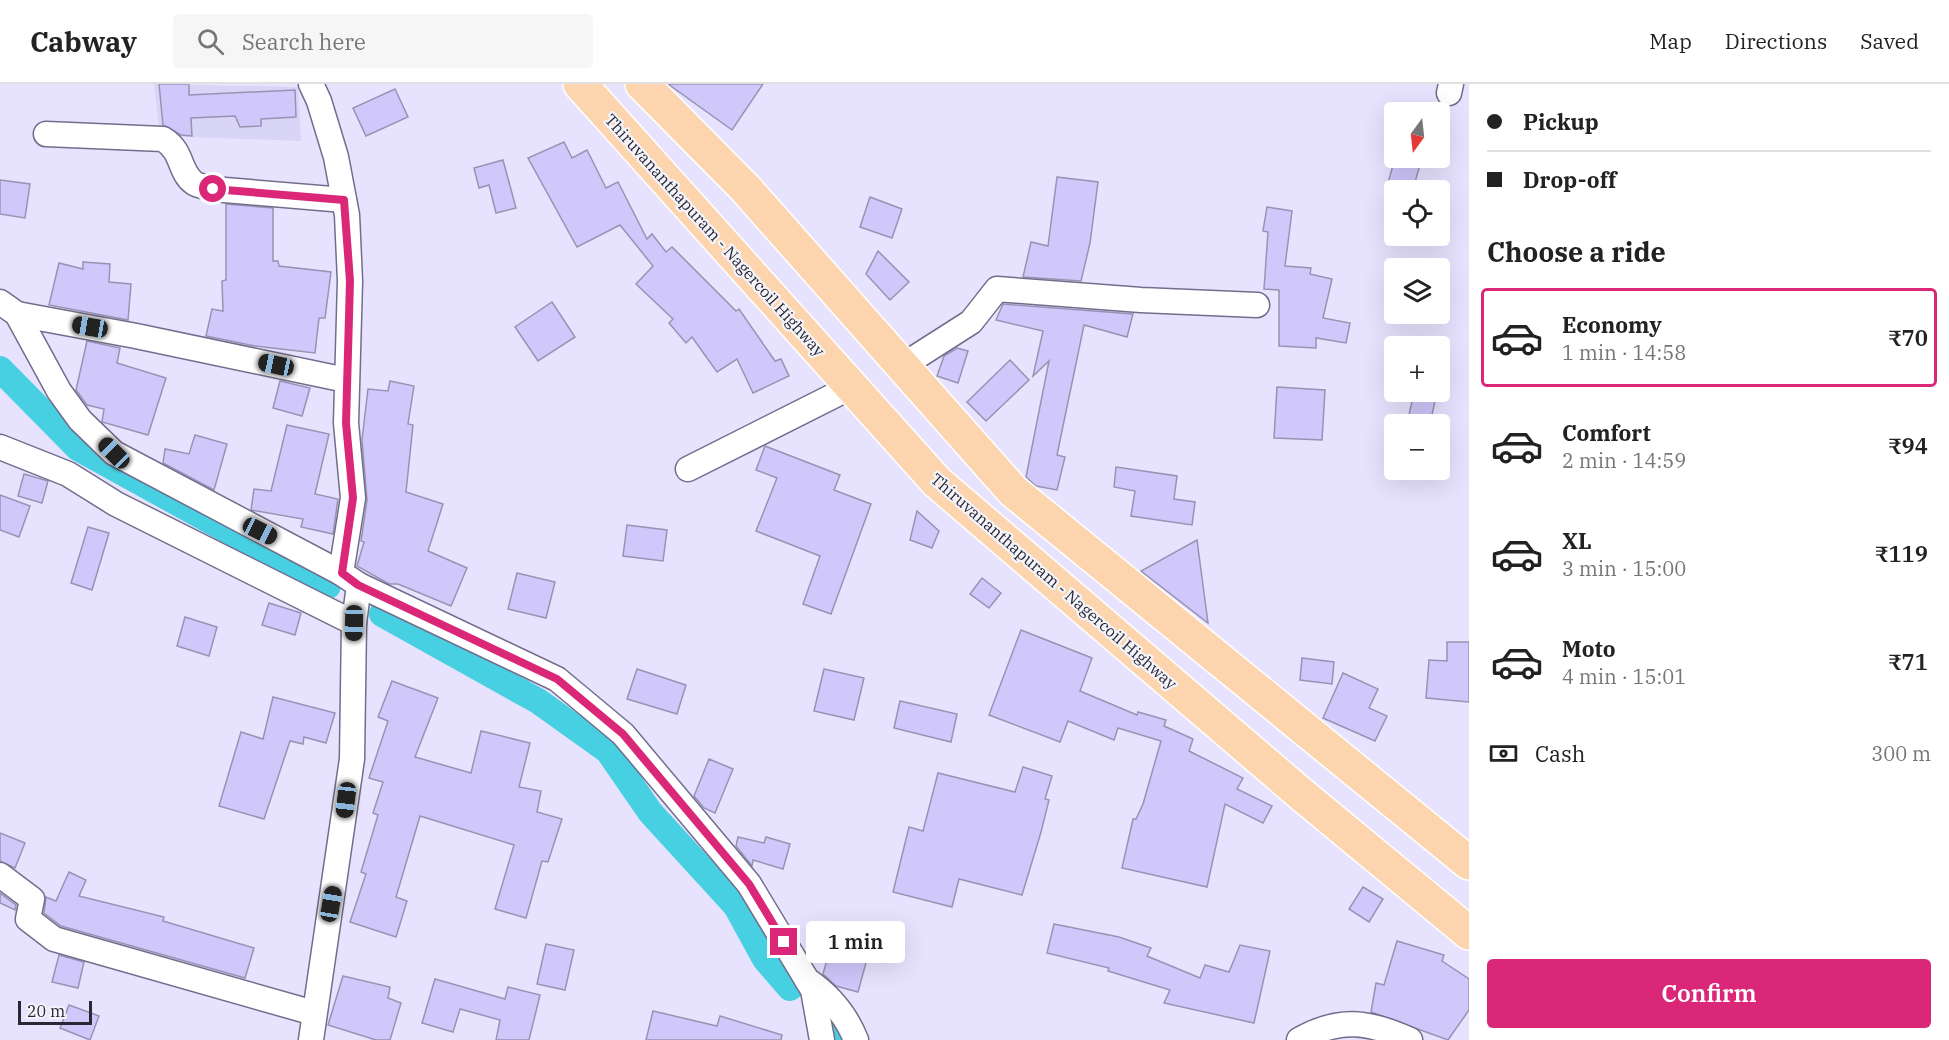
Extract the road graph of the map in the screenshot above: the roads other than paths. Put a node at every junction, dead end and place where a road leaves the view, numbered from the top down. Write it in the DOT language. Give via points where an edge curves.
graph roads {
  1 [pos="310,84"];
  2 [pos="580,84"];
  3 [pos="642,84"];
  4 [pos="46,134"];
  5 [pos="344,200"];
  6 [pos="1257,305"];
  7 [pos="9,308"];
  8 [pos="903,366"];
  9 [pos="346,380"];
  10 [pos="851,387"];
  11 [pos="0,447"];
  12 [pos="688,469"];
  13 [pos="350,579"];
  14 [pos="354,623"];
  15 [pos="1469,863"];
  16 [pos="0,876"];
  17 [pos="1469,933"];
  18 [pos="807,980"];
  19 [pos="314,1014"];
  20 [pos="311,1040"];
  21 [pos="822,1040"];
  22 [pos="856,1040"];
  23 [pos="1299,1040"];
  24 [pos="1410,1040"];
  1 -- 5 [label="street" via="336,157"];
  2 -- 10 [label="main road, Thiruvananthapuram - Nagercoil Highway"];
  3 -- 8 [label="main road" via="745,188"];
  4 -- 5 [label="street" via="163,139 175,146 194,183 213,189"];
  5 -- 9 [label="street" via="350,281"];
  6 -- 8 [label="street" via="997,289 972,322"];
  7 -- 9 [label="street"];
  7 -- 13 [label="street" via="58,391 80,420 114,453"];
  8 -- 15 [label="main road" via="1013,491"];
  9 -- 13 [label="street" via="353,498"];
  10 -- 12 [label="street"];
  10 -- 17 [label="main road, Thiruvananthapuram - Nagercoil Highway" via="937,482"];
  11 -- 14 [label="street" via="68,474 126,509"];
  13 -- 14 [label="street"];
  13 -- 18 [label="street" via="557,679 623,734 749,884"];
  14 -- 19 [label="street" via="352,759"];
  16 -- 19 [label="street" via="32,899 28,919 54,939"];
  18 -- 21 [label="street" via="813,990"];
  18 -- 22 [label="street" via="836,1005"];
  19 -- 20 [label="street"];
  23 -- 24 [label="street" via="1330,1026 1355,1022"];
}
